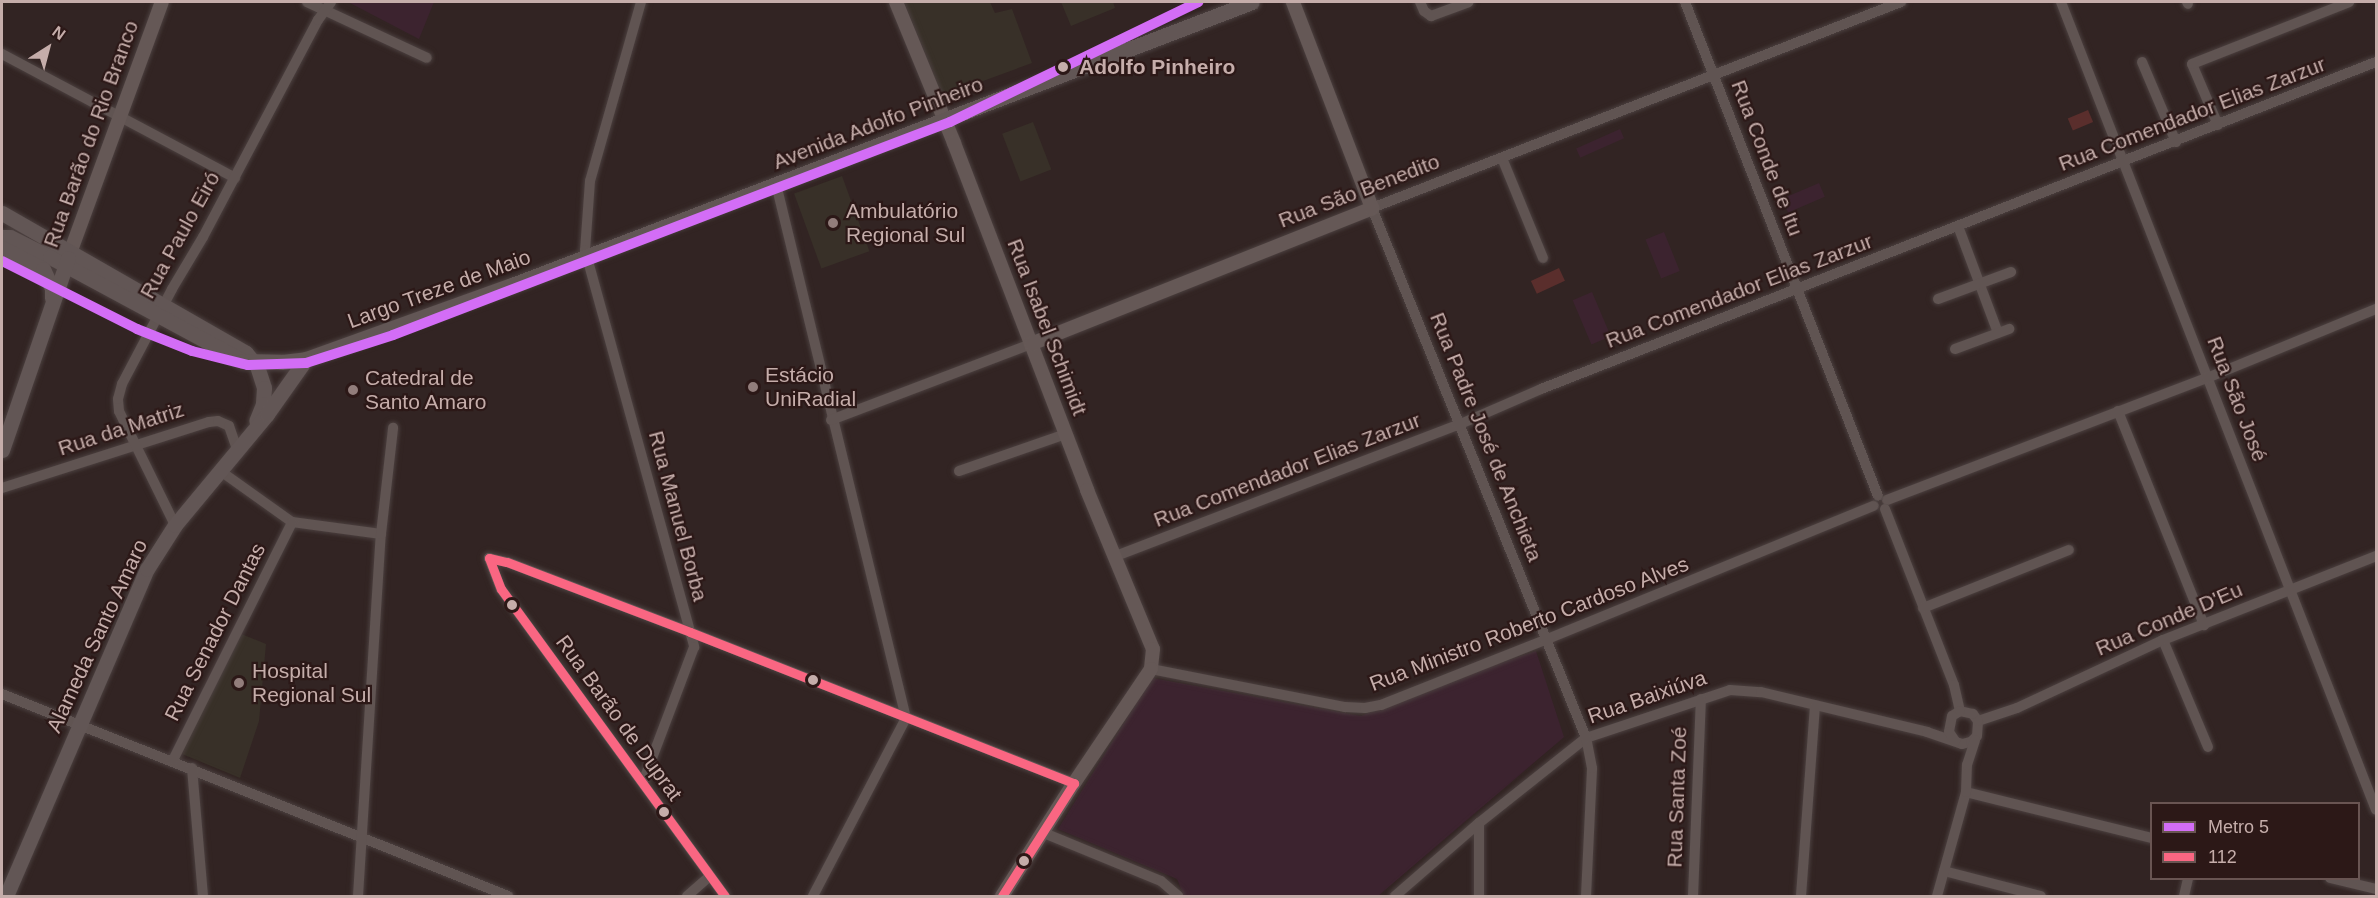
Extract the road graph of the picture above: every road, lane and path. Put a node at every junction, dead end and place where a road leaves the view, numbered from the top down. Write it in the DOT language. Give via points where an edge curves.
graph roads {
  1 [pos="162,2"];
  2 [pos="307,2"];
  3 [pos="641,2"];
  4 [pos="896,2"];
  5 [pos="1252,2"];
  6 [pos="1293,2"];
  7 [pos="1420,2"];
  8 [pos="1469,2"];
  9 [pos="1685,2"];
  10 [pos="1901,2"];
  11 [pos="2061,2"];
  12 [pos="2349,2"];
  13 [pos="329,6"];
  14 [pos="2,54"];
  15 [pos="427,58"];
  16 [pos="2142,62"];
  17 [pos="2376,63"];
  18 [pos="1714,75"];
  19 [pos="120,116"];
  20 [pos="945,120"];
  21 [pos="2218,125"];
  22 [pos="2175,142"];
  23 [pos="1502,158"];
  24 [pos="2124,162"];
  25 [pos="235,177"];
  26 [pos="776,184"];
  27 [pos="1372,208"];
  28 [pos="2,213"];
  29 [pos="1958,226"];
  30 [pos="2,237"];
  31 [pos="2,248"];
  32 [pos="586,257"];
  33 [pos="1543,258"];
  34 [pos="68,259"];
  35 [pos="2011,272"];
  36 [pos="1980,284"];
  37 [pos="1796,289"];
  38 [pos="1938,299"];
  39 [pos="54,303"];
  40 [pos="2376,309"];
  41 [pos="160,311"];
  42 [pos="1031,345"];
  43 [pos="1954,349"];
  44 [pos="306,359"];
  45 [pos="254,362"];
  46 [pos="2208,378"];
  47 [pos="2118,411"];
  48 [pos="831,420"];
  49 [pos="1458,425"];
  50 [pos="255,427"];
  51 [pos="393,428"];
  52 [pos="1066,434"];
  53 [pos="134,446"];
  54 [pos="237,449"];
  55 [pos="2,450"];
  56 [pos="219,470"];
  57 [pos="959,471"];
  58 [pos="2,488"];
  59 [pos="1881,503"];
  60 [pos="292,522"];
  61 [pos="175,525"];
  62 [pos="381,534"];
  63 [pos="2069,550"];
  64 [pos="1116,556"];
  65 [pos="2376,556"];
  66 [pos="2290,590"];
  67 [pos="1923,608"];
  68 [pos="2204,625"];
  69 [pos="690,632"];
  70 [pos="1545,640"];
  71 [pos="2163,640"];
  72 [pos="1151,669"];
  73 [pos="2,694"];
  74 [pos="1701,699"];
  75 [pos="1815,706"];
  76 [pos="1960,711"];
  77 [pos="906,718"];
  78 [pos="1978,721"];
  79 [pos="1950,722"];
  80 [pos="79,723"];
  81 [pos="1927,732"];
  82 [pos="1586,738"];
  83 [pos="1975,740"];
  84 [pos="1956,742"];
  85 [pos="2208,747"];
  86 [pos="173,760"];
  87 [pos="1967,765"];
  88 [pos="192,768"];
  89 [pos="644,782"];
  90 [pos="1074,783"];
  91 [pos="1966,792"];
  92 [pos="2376,807"];
  93 [pos="1479,823"];
  94 [pos="1044,833"];
  95 [pos="361,837"];
  96 [pos="2150,838"];
  97 [pos="1944,871"];
  98 [pos="710,876"];
  99 [pos="2188,880"];
  100 [pos="2335,880"];
  101 [pos="2376,889"];
  102 [pos="6,897"];
  103 [pos="203,897"];
  104 [pos="358,897"];
  105 [pos="508,897"];
  106 [pos="687,897"];
  107 [pos="725,897"];
  108 [pos="813,897"];
  109 [pos="1002,897"];
  110 [pos="1178,897"];
  111 [pos="1395,897"];
  112 [pos="1479,897"];
  113 [pos="1586,897"];
  114 [pos="1693,897"];
  115 [pos="1801,897"];
  116 [pos="1937,897"];
  117 [pos="2041,897"];
  118 [pos="2184,897"];
  1 -- 19 [label="street, Rua Barão do Rio Branco"];
  2 -- 13 [label="street"];
  3 -- 32 [label="street, Rua Manuel Borba" via="590,181"];
  4 -- 20 [label="street, Rua Isabel Schimidt"];
  5 -- 20 [label="main road, Avenida Adolfo Pinheiro"];
  6 -- 27 [label="street, Rua Padre José de Anchieta"];
  7 -- 8 [label="street" via="1431,16"];
  9 -- 18 [label="street, Rua Conde de Itu"];
  10 -- 18 [label="street, Rua São Benedito"];
  11 -- 24 [label="street, Rua São José"];
  12 -- 21 [label="street" via="2193,64"];
  13 -- 15 [label="street"];
  13 -- 25 [label="street, Rua Paulo Eiró"];
  14 -- 19 [label="street"];
  16 -- 22 [label="street"];
  17 -- 21 [label="street, Rua Comendador Elias Zarzur"];
  18 -- 23 [label="street, Rua São Benedito"];
  18 -- 37 [label="street, Rua Conde de Itu"];
  19 -- 25 [label="street"];
  19 -- 34 [label="street, Rua Barão do Rio Branco"];
  20 -- 26 [label="main road, Avenida Adolfo Pinheiro"];
  20 -- 42 [label="street, Rua Isabel Schimidt"];
  21 -- 22 [label="street, Rua Comendador Elias Zarzur"];
  22 -- 24 [label="street, Rua Comendador Elias Zarzur"];
  23 -- 27 [label="street, Rua São Benedito"];
  23 -- 33 [label="street"];
  24 -- 29 [label="street, Rua Comendador Elias Zarzur"];
  24 -- 46 [label="street, Rua São José"];
  25 -- 41 [label="street, Rua Paulo Eiró"];
  26 -- 32 [label="main road, Avenida Adolfo Pinheiro"];
  26 -- 48 [label="street"];
  27 -- 42 [label="street, Rua São Benedito"];
  27 -- 49 [label="street, Rua Padre José de Anchieta"];
  28 -- 34 [label="main road"];
  29 -- 36 [label="street"];
  29 -- 37 [label="street, Rua Comendador Elias Zarzur"];
  30 -- 34 [label="main road"];
  31 -- 39 [label="main road" via="43,269"];
  32 -- 44 [label="main road, Largo Treze de Maio"];
  32 -- 69 [label="street, Rua Manuel Borba"];
  34 -- 39 [label="main road, Rua Barão do Rio Branco"];
  34 -- 41 [label="main road"];
  35 -- 36 [label="street"];
  36 -- 38 [label="street"];
  36 -- 43 [label="street" via="2003,331"];
  37 -- 49 [label="street, Rua Comendador Elias Zarzur" via="1541,388"];
  37 -- 59 [label="street, Rua Conde de Itu"];
  39 -- 55 [label="main road, Rua Barão do Rio Branco"];
  40 -- 46 [label="street, Rua Ministro Roberto Cardoso Alves"];
  41 -- 45 [label="main road" via="246,353"];
  41 -- 53 [label="street, Rua Paulo Eiró" via="118,399"];
  42 -- 48 [label="street, Rua São Benedito"];
  42 -- 52 [label="street, Rua Isabel Schimidt"];
  44 -- 45 [label="main road, Largo Treze de Maio"];
  44 -- 50 [label="main road, Alameda Santo Amaro"];
  45 -- 50 [label="main road" via="263,379 265,395"];
  46 -- 47 [label="street, Rua Ministro Roberto Cardoso Alves"];
  46 -- 66 [label="street, Rua São José"];
  47 -- 59 [label="street, Rua Ministro Roberto Cardoso Alves"];
  47 -- 68 [label="street"];
  48 -- 77 [label="street"];
  49 -- 64 [label="street, Rua Comendador Elias Zarzur"];
  49 -- 70 [label="street, Rua Padre José de Anchieta"];
  50 -- 54 [label="main road, Alameda Santo Amaro"];
  51 -- 62 [label="street"];
  52 -- 57 [label="street"];
  52 -- 64 [label="street, Rua Isabel Schimidt"];
  53 -- 54 [label="street, Rua da Matriz" via="218,421 232,432"];
  53 -- 58 [label="street, Rua da Matriz"];
  53 -- 61 [label="street, Rua Paulo Eiró"];
  54 -- 56 [label="main road, Alameda Santo Amaro"];
  56 -- 60 [label="street"];
  56 -- 61 [label="main road, Alameda Santo Amaro"];
  59 -- 67 [label="street, Rua Conde de Itu"];
  59 -- 70 [label="street, Rua Ministro Roberto Cardoso Alves"];
  60 -- 62 [label="street"];
  60 -- 86 [label="street, Rua Senador Dantas"];
  61 -- 80 [label="main road, Alameda Santo Amaro" via="147,569"];
  62 -- 95 [label="street"];
  63 -- 67 [label="street"];
  64 -- 72 [label="street, Rua Isabel Schimidt" via="1153,649"];
  65 -- 66 [label="street, Rua Conde D'Eu"];
  66 -- 68 [label="street, Rua Conde D'Eu"];
  66 -- 92 [label="street, Rua São José"];
  67 -- 76 [label="street, Rua Conde de Itu" via="1954,685"];
  68 -- 71 [label="street, Rua Conde D'Eu"];
  69 -- 77 [label="street"];
  69 -- 89 [label="street, Rua Manuel Borba" via="692,657"];
  69 -- 89 [label="street, Rua Barão de Duprat" via="489,558 501,589"];
  70 -- 72 [label="street, Rua Ministro Roberto Cardoso Alves" via="1365,708"];
  70 -- 82 [label="street, Rua Padre José de Anchieta"];
  71 -- 78 [label="street, Rua Conde D'Eu" via="2017,708"];
  71 -- 85 [label="street"];
  72 -- 90 [label="street"];
  73 -- 80 [label="street"];
  74 -- 75 [label="street, Rua Baixiúva" via="1730,690 1761,692"];
  74 -- 82 [label="street, Rua Baixiúva"];
  74 -- 114 [label="street, Rua Santa Zoé"];
  75 -- 81 [label="street, Rua Baixiúva"];
  75 -- 115 [label="street"];
  76 -- 78 [label="street" via="1973,714"];
  76 -- 79 [label="street"];
  77 -- 90 [label="street"];
  77 -- 108 [label="street"];
  78 -- 83 [label="street"];
  79 -- 81 [label="street"];
  79 -- 84 [label="street" via="1949,732"];
  80 -- 86 [label="street"];
  80 -- 102 [label="main road, Alameda Santo Amaro"];
  81 -- 84 [label="street"];
  82 -- 93 [label="street, Rua Baixiúva"];
  82 -- 113 [label="street, Rua Padre José de Anchieta" via="1592,768"];
  83 -- 84 [label="street" via="1966,744"];
  83 -- 87 [label="street"];
  84 -- 87 [label="street"];
  86 -- 88 [label="street"];
  87 -- 91 [label="street"];
  88 -- 95 [label="street"];
  88 -- 103 [label="street"];
  89 -- 98 [label="street, Rua Barão de Duprat"];
  90 -- 94 [label="street"];
  91 -- 96 [label="street"];
  91 -- 97 [label="street"];
  93 -- 111 [label="street, Rua Baixiúva"];
  93 -- 112 [label="street"];
  94 -- 109 [label="street"];
  94 -- 110 [label="street" via="1161,881"];
  95 -- 104 [label="street"];
  95 -- 105 [label="street"];
  97 -- 116 [label="street"];
  97 -- 117 [label="street"];
  98 -- 106 [label="street"];
  98 -- 107 [label="street, Rua Barão de Duprat"];
  99 -- 118 [label="street"];
  100 -- 101 [label="street"];
}
